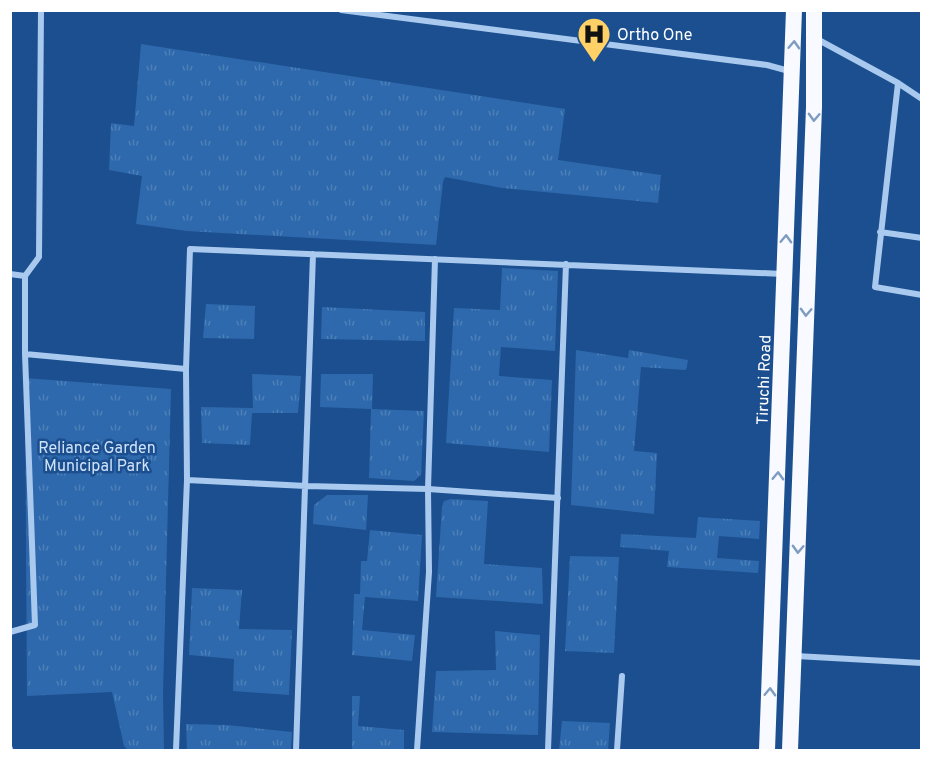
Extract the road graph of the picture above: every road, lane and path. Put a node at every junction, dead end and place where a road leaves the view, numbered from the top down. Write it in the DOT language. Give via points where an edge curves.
graph roads {
  1 [pos="41,10"];
  2 [pos="341,10"];
  3 [pos="794,10"];
  4 [pos="814,10"];
  5 [pos="814,38"];
  6 [pos="793,71"];
  7 [pos="898,83"];
  8 [pos="921,99"];
  9 [pos="880,232"];
  10 [pos="921,238"];
  11 [pos="313,254"];
  12 [pos="435,259"];
  13 [pos="566,264"];
  14 [pos="10,274"];
  15 [pos="785,274"];
  16 [pos="25,276"];
  17 [pos="921,295"];
  18 [pos="25,354"];
  19 [pos="186,369"];
  20 [pos="187,480"];
  21 [pos="306,486"];
  22 [pos="428,489"];
  23 [pos="558,498"];
  24 [pos="777,500"];
  25 [pos="799,500"];
  26 [pos="10,632"];
  27 [pos="794,656"];
  28 [pos="921,663"];
  29 [pos="622,676"];
  30 [pos="176,750"];
  31 [pos="296,750"];
  32 [pos="417,750"];
  33 [pos="548,750"];
  34 [pos="617,750"];
  35 [pos="767,750"];
  36 [pos="790,750"];
  1 -- 16 [label="street" via="39,257"];
  2 -- 6 [label="street"];
  6 -- 3 [label="highway, Tiruchi Road, one-way"];
  4 -- 5 [label="highway"];
  5 -- 7 [label="street"];
  5 -- 25 [label="highway, one-way"];
  15 -- 6 [label="highway, Tiruchi Road, one-way"];
  7 -- 8 [label="street"];
  7 -- 9 [label="street"];
  9 -- 10 [label="street"];
  9 -- 17 [label="street" via="875,287"];
  11 -- 12 [label="street"];
  11 -- 19 [label="street" via="190,249"];
  11 -- 21 [label="street"];
  12 -- 13 [label="street"];
  12 -- 22 [label="street"];
  13 -- 15 [label="street"];
  13 -- 23 [label="street"];
  14 -- 16 [label="street"];
  24 -- 15 [label="highway, Tiruchi Road, one-way"];
  16 -- 18 [label="street"];
  18 -- 19 [label="street"];
  18 -- 26 [label="street" via="35,625"];
  19 -- 20 [label="street"];
  20 -- 21 [label="street"];
  20 -- 30 [label="street"];
  21 -- 22 [label="street"];
  21 -- 31 [label="street"];
  22 -- 23 [label="street"];
  22 -- 32 [label="street" via="429,572"];
  23 -- 33 [label="street"];
  24 -- 25 [label="highway"];
  35 -- 24 [label="highway, Tiruchi Road, one-way"];
  25 -- 27 [label="highway, one-way"];
  27 -- 28 [label="street"];
  27 -- 36 [label="highway"];
  29 -- 34 [label="street"];
}
